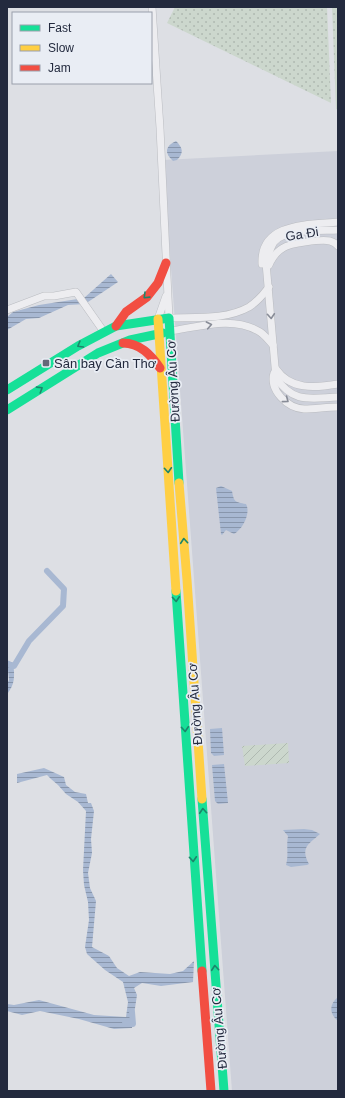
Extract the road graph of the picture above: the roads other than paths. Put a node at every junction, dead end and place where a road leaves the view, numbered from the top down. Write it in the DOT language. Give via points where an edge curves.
graph roads {
  1 [pos="152,7"];
  2 [pos="338,222"];
  3 [pos="338,230"];
  4 [pos="338,246"];
  5 [pos="166,263"];
  6 [pos="267,271"];
  7 [pos="269,287"];
  8 [pos="167,294"];
  9 [pos="7,310"];
  10 [pos="169,318"];
  11 [pos="158,319"];
  12 [pos="116,326"];
  13 [pos="170,331"];
  14 [pos="104,332"];
  15 [pos="158,334"];
  16 [pos="118,344"];
  17 [pos="273,345"];
  18 [pos="275,367"];
  19 [pos="161,369"];
  20 [pos="338,384"];
  21 [pos="7,390"];
  22 [pos="338,397"];
  23 [pos="338,407"];
  24 [pos="7,410"];
  25 [pos="166,452"];
  26 [pos="176,452"];
  27 [pos="222,1062"];
  28 [pos="208,1063"];
  29 [pos="211,1091"];
  30 [pos="224,1091"];
  1 -- 5 [label="street"];
  2 -- 6 [label="street" via="290,228 274,234 264,250 262,263"];
  3 -- 6 [label="street, Ga Đi" via="295,233 280,237 270,251 266,263"];
  4 -- 6 [label="street" via="329,240 286,245 274,255"];
  5 -- 8 [label="street"];
  5 -- 12 [label="street, one-way" via="158,283 147,297 126,312"];
  6 -- 7 [label="street"];
  7 -- 10 [label="street" via="250,306 236,313"];
  7 -- 17 [label="street, one-way"];
  8 -- 10 [label="street"];
  8 -- 11 [label="street"];
  9 -- 14 [label="street" via="44,296 76,292"];
  10 -- 11 [label="street"];
  10 -- 13 [label="street, Đường Âu Cơ"];
  11 -- 12 [label="street"];
  11 -- 15 [label="street, Đường Âu Cơ"];
  12 -- 14 [label="street"];
  13 -- 15 [label="street"];
  13 -- 17 [label="street, one-way" via="220,322 235,323 261,332"];
  13 -- 26 [label="street, Đường Âu Cơ"];
  14 -- 21 [label="street, one-way"];
  15 -- 16 [label="street"];
  15 -- 19 [label="street, Đường Âu Cơ"];
  16 -- 19 [label="street" via="126,343 143,349"];
  24 -- 16 [label="street, one-way" via="98,353"];
  17 -- 18 [label="street"];
  18 -- 20 [label="street" via="280,375 297,386"];
  18 -- 22 [label="street" via="276,378 290,393 305,398"];
  18 -- 23 [label="street, one-way" via="272,378 274,388 279,396 294,406 303,409"];
  19 -- 25 [label="street, Đường Âu Cơ"];
  25 -- 26 [label="street"];
  25 -- 28 [label="street, Đường Âu Cơ, one-way"];
  27 -- 26 [label="street, Đường Âu Cơ, one-way"];
  27 -- 28 [label="street"];
  27 -- 30 [label="street, Đường Âu Cơ"];
  28 -- 29 [label="street, Đường Âu Cơ"];
}
